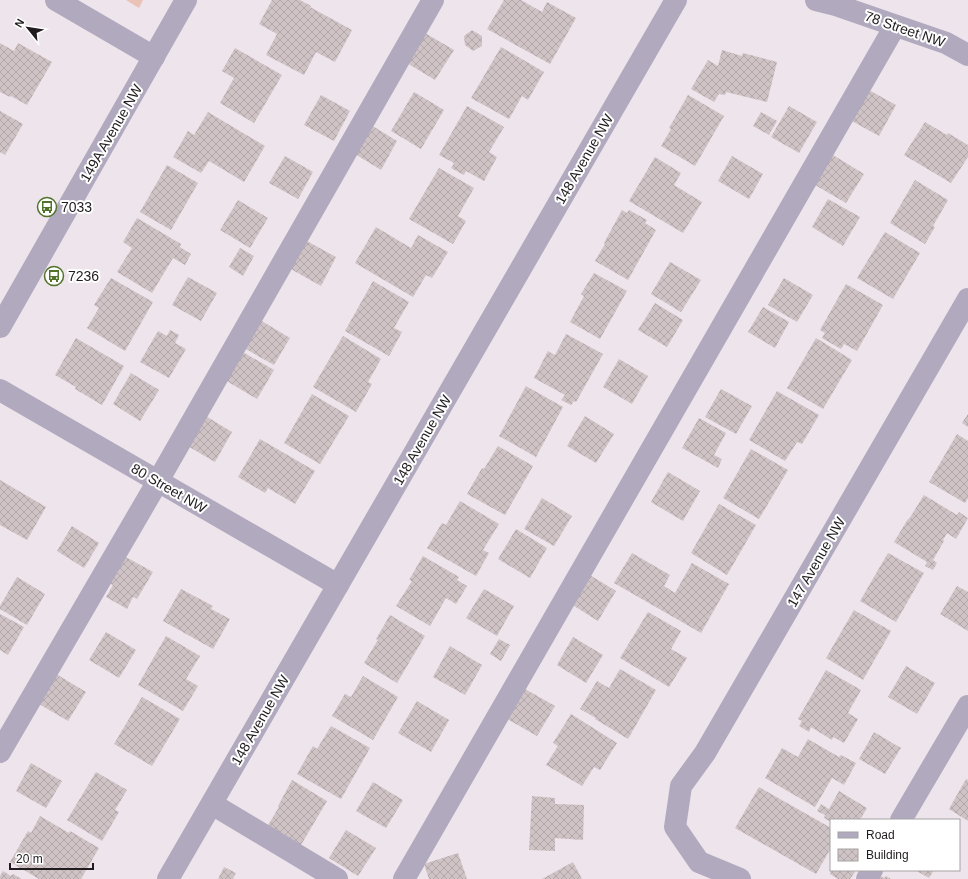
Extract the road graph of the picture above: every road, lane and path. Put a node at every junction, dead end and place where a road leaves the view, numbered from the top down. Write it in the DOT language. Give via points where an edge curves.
graph roads {
  1 [pos="56,0"];
  2 [pos="186,0"];
  3 [pos="433,0"];
  4 [pos="676,0"];
  5 [pos="816,0"];
  6 [pos="895,26"];
  7 [pos="968,56"];
  8 [pos="154,57"];
  9 [pos="968,299"];
  10 [pos="0,327"];
  11 [pos="0,390"];
  12 [pos="158,481"];
  13 [pos="338,585"];
  14 [pos="968,706"];
  15 [pos="0,752"];
  16 [pos="212,804"];
  17 [pos="902,819"];
  18 [pos="168,879"];
  19 [pos="337,879"];
  20 [pos="404,879"];
  21 [pos="740,879"];
  1 -- 8 [label="street"];
  2 -- 8 [label="street, 149A Avenue NW"];
  3 -- 12 [label="street"];
  4 -- 13 [label="street, 148 Avenue NW"];
  5 -- 6 [label="street, 78 Street NW"];
  6 -- 7 [label="street, 78 Street NW" via="946,43"];
  6 -- 20 [label="street"];
  8 -- 10 [label="street, 149A Avenue NW"];
  9 -- 21 [label="street, 147 Avenue NW" via="705,753 681,786 675,827 699,862"];
  11 -- 12 [label="street, 80 Street NW"];
  12 -- 13 [label="street, 80 Street NW"];
  12 -- 15 [label="street"];
  13 -- 16 [label="street, 148 Avenue NW"];
  14 -- 17 [label="street"];
  16 -- 18 [label="street, 148 Avenue NW"];
  16 -- 19 [label="street"];
}
